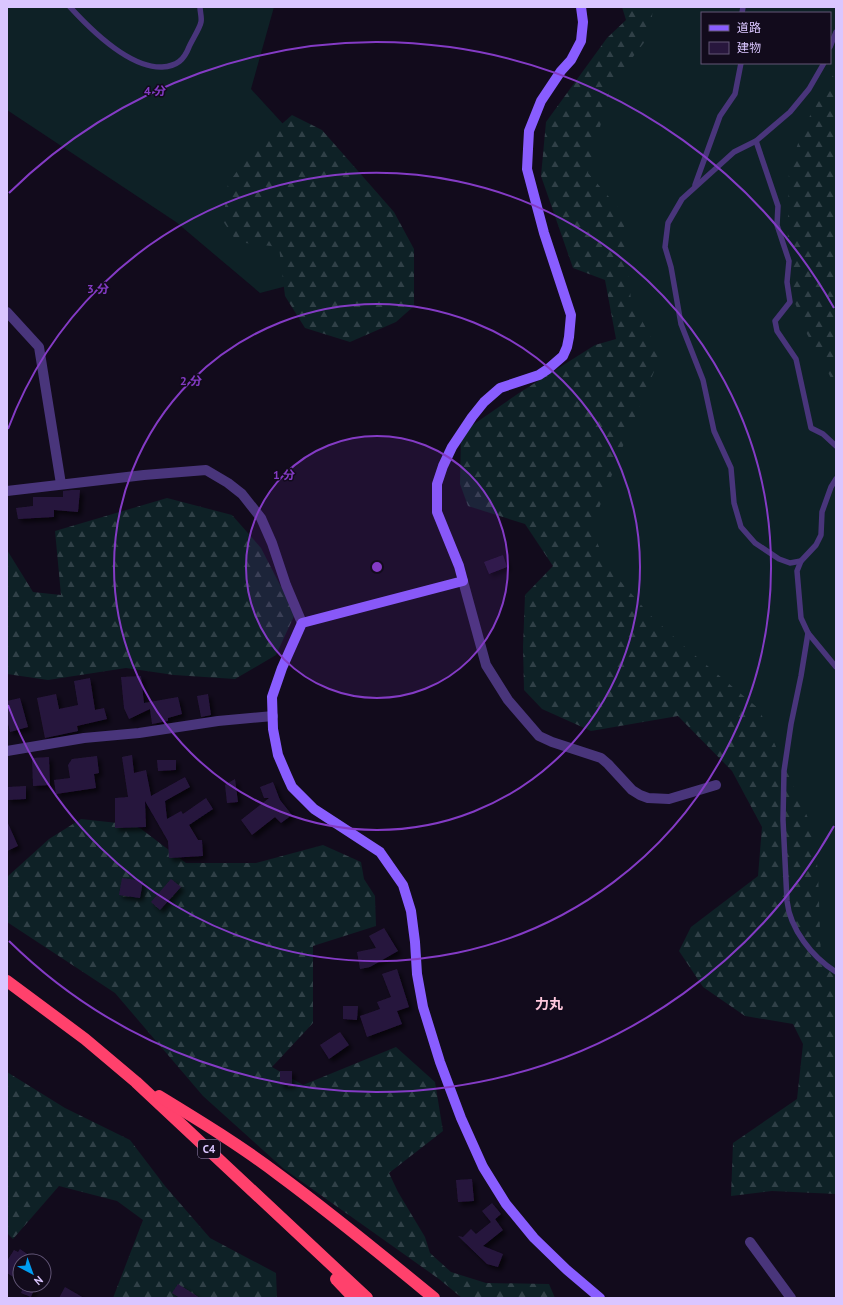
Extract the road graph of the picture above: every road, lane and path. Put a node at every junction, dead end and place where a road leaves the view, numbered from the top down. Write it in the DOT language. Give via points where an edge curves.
graph roads {
  1 [pos="70,7"];
  2 [pos="200,7"];
  3 [pos="581,7"];
  4 [pos="836,32"];
  5 [pos="831,45"];
  6 [pos="741,64"];
  7 [pos="823,64"];
  8 [pos="756,141"];
  9 [pos="694,187"];
  10 [pos="7,312"];
  11 [pos="836,446"];
  12 [pos="836,480"];
  13 [pos="61,484"];
  14 [pos="7,491"];
  15 [pos="800,561"];
  16 [pos="463,581"];
  17 [pos="302,622"];
  18 [pos="808,633"];
  19 [pos="836,667"];
  20 [pos="273,716"];
  21 [pos="7,751"];
  22 [pos="716,785"];
  23 [pos="836,972"];
  24 [pos="7,980"];
  25 [pos="136,1082"];
  26 [pos="281,1217"];
  27 [pos="750,1242"];
  28 [pos="354,1298"];
  29 [pos="367,1298"];
  30 [pos="434,1298"];
  31 [pos="600,1298"];
  32 [pos="791,1298"];
  1 -- 2 [label="lane" via="122,54 154,67 173,66 185,56 201,23"];
  3 -- 16 [label="street" via="583,22 580,41 571,60 560,71 540,101 529,131 527,169 570,315 567,347 563,356 552,366 538,375 500,388 484,402 452,447 443,466 437,484 437,512"];
  4 -- 5 [label="lane"];
  6 -- 9 [label="lane" via="735,94 720,116"];
  7 -- 8 [label="lane" via="809,89 790,112"];
  8 -- 9 [label="lane" via="734,152"];
  8 -- 11 [label="lane" via="778,206 777,225 789,261 787,282 790,302 775,320 777,331 796,360 811,428 823,434"];
  9 -- 15 [label="lane" via="682,199 668,223 665,247 671,266 681,324 703,380 714,431 731,468 734,503 742,527 754,543 779,559 790,563"];
  10 -- 13 [label="street" via="39,348"];
  12 -- 15 [label="lane" via="822,512 821,535 816,545"];
  13 -- 14 [label="street"];
  13 -- 17 [label="street" via="206,470 228,482 242,494 261,518"];
  15 -- 18 [label="lane" via="797,571 801,618"];
  16 -- 17 [label="street"];
  16 -- 22 [label="street" via="486,665 508,700 539,736 601,758 632,790 648,798 669,799"];
  17 -- 20 [label="street" via="272,697"];
  18 -- 19 [label="lane"];
  18 -- 23 [label="lane" via="784,771 786,901 791,921 805,944"];
  20 -- 21 [label="street" via="84,738"];
  20 -- 31 [label="street" via="278,755 292,787 314,809 380,852 403,885 411,911 423,1007 440,1062 482,1167 506,1204 534,1238"];
  24 -- 25 [label="highway, C4"];
  25 -- 26 [label="highway, C4"];
  25 -- 30 [label="highway" via="278,1174"];
  26 -- 28 [label="highway"];
  26 -- 29 [label="highway, C4"];
  27 -- 32 [label="street"];
}
